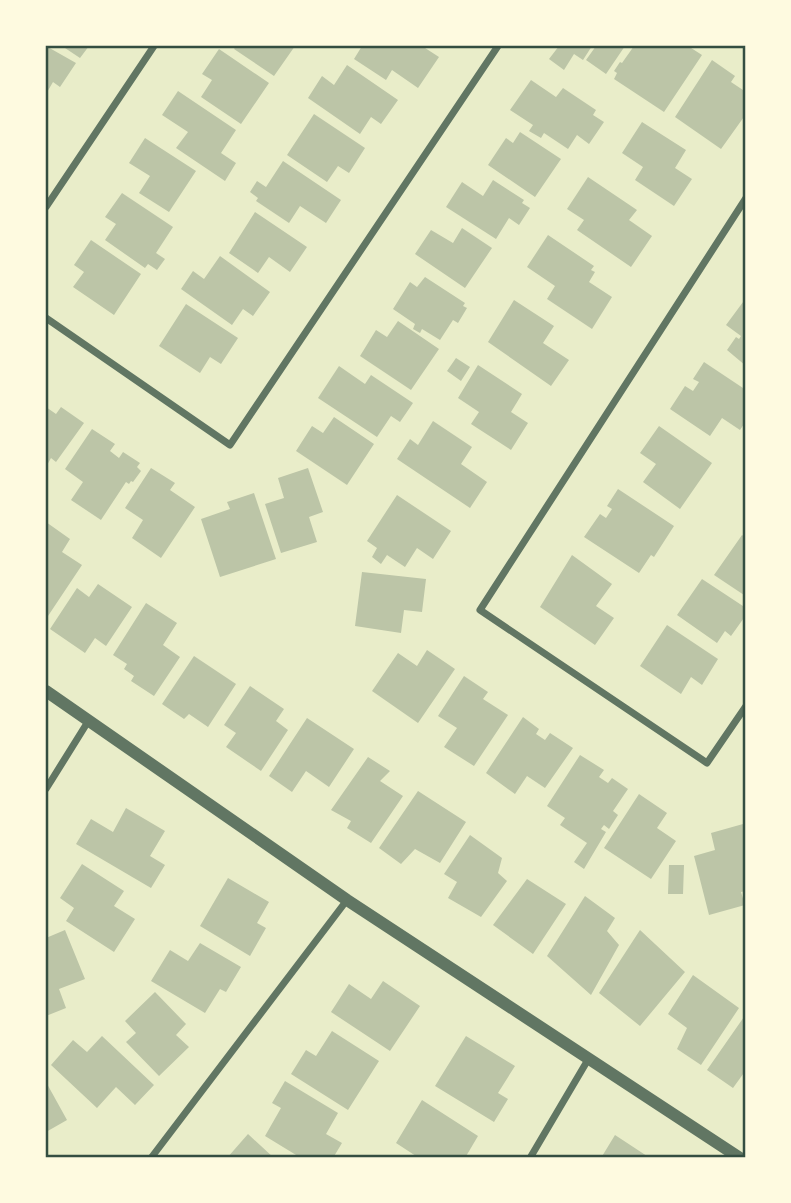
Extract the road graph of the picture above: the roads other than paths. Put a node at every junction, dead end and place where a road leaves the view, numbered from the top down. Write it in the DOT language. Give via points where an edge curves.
graph roads {
  1 [pos="154,46"];
  2 [pos="498,46"];
  3 [pos="746,198"];
  4 [pos="46,207"];
  5 [pos="46,318"];
  6 [pos="46,691"];
  7 [pos="746,706"];
  8 [pos="89,720"];
  9 [pos="46,789"];
  10 [pos="347,900"];
  11 [pos="590,1057"];
  12 [pos="151,1157"];
  13 [pos="530,1157"];
  14 [pos="740,1157"];
  1 -- 4 [label="street"];
  2 -- 5 [label="street" via="230,445"];
  3 -- 7 [label="street" via="480,610 707,763"];
  6 -- 8 [label="street"];
  8 -- 9 [label="street"];
  8 -- 10 [label="street"];
  10 -- 11 [label="street"];
  10 -- 12 [label="street"];
  11 -- 13 [label="street"];
  11 -- 14 [label="street"];
}
